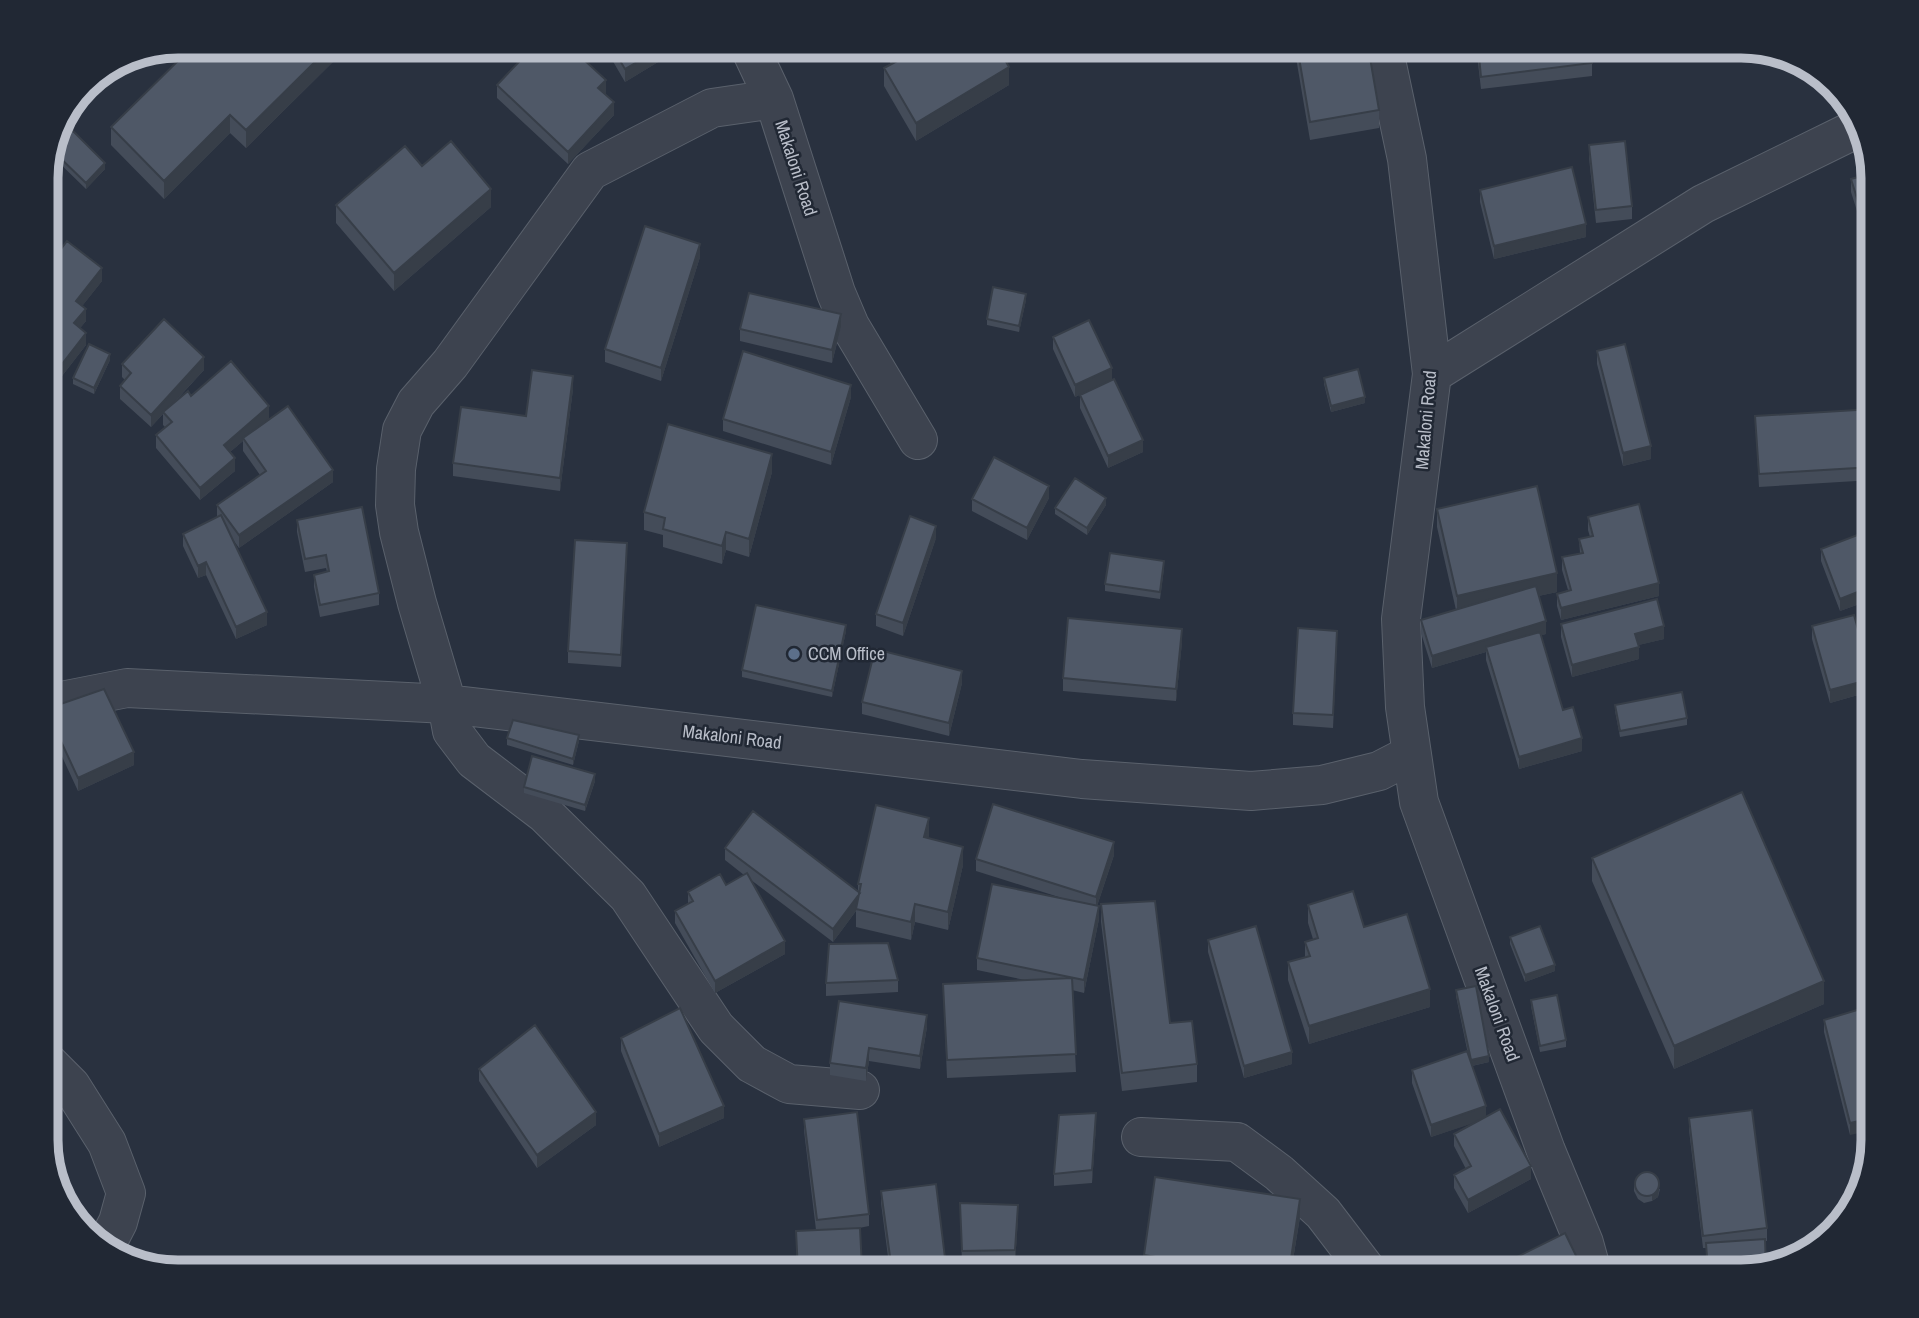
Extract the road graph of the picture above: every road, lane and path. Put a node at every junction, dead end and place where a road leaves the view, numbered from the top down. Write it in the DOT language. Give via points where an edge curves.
graph roads {
  1 [pos="755,58"];
  2 [pos="1386,58"];
  3 [pos="774,99"];
  4 [pos="1852,131"];
  5 [pos="1432,374"];
  6 [pos="918,440"];
  7 [pos="58,702"];
  8 [pos="447,704"];
  9 [pos="1412,754"];
  10 [pos="58,1072"];
  11 [pos="860,1090"];
  12 [pos="1142,1137"];
  13 [pos="110,1239"];
  14 [pos="1359,1260"];
  15 [pos="1589,1260"];
  1 -- 3 [label="street, Makaloni Road"];
  2 -- 5 [label="street, Makaloni Road" via="1407,159"];
  3 -- 6 [label="street, Makaloni Road" via="849,326"];
  3 -- 8 [label="street" via="712,108 590,171 450,364 416,403 402,430 396,469 399,532"];
  4 -- 5 [label="street" via="1703,204"];
  5 -- 9 [label="street, Makaloni Road" via="1401,619"];
  7 -- 8 [label="street, Makaloni Road" via="127,688"];
  8 -- 9 [label="street, Makaloni Road" via="1082,779 1251,791 1322,785 1379,771"];
  8 -- 11 [label="street" via="452,731 474,760 545,814 628,896 716,1028 752,1063 789,1084"];
  9 -- 15 [label="street, Makaloni Road" via="1419,802"];
  10 -- 13 [label="street" via="107,1143 126,1193"];
  12 -- 14 [label="street" via="1237,1142 1323,1213"];
}
